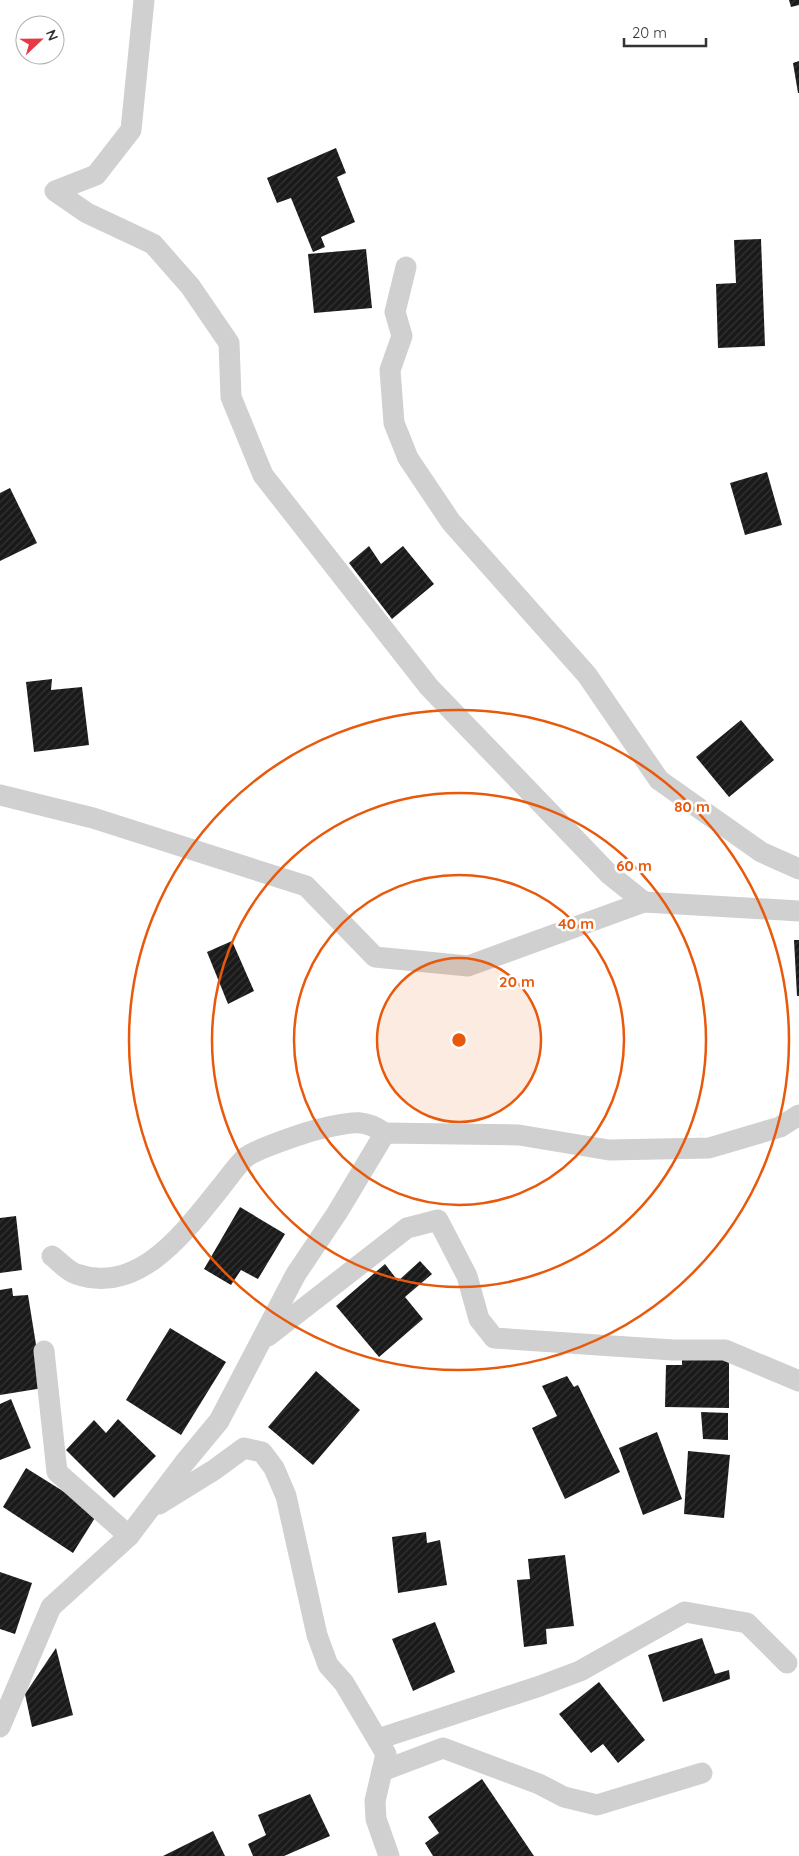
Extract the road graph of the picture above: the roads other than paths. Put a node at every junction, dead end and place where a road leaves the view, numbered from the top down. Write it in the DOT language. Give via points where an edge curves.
graph roads {
  1 [pos="144,0"];
  2 [pos="406,267"];
  3 [pos="0,795"];
  4 [pos="799,869"];
  5 [pos="644,902"];
  6 [pos="799,911"];
  7 [pos="799,1115"];
  8 [pos="385,1133"];
  9 [pos="52,1256"];
  10 [pos="261,1341"];
  11 [pos="44,1351"];
  12 [pos="799,1381"];
  13 [pos="148,1510"];
  14 [pos="129,1536"];
  15 [pos="787,1663"];
  16 [pos="0,1726"];
  17 [pos="378,1739"];
  18 [pos="382,1771"];
  19 [pos="702,1773"];
  20 [pos="389,1856"];
  1 -- 5 [label="street" via="131,130 96,175 55,191 86,214 153,244 190,286 229,343 231,397 263,475 429,687 609,874"];
  2 -- 4 [label="street" via="394,312 402,336 390,370 394,423 408,458 450,522 588,674 659,780 761,852"];
  3 -- 5 [label="street" via="93,818 306,886 375,957 468,966"];
  5 -- 6 [label="street"];
  7 -- 8 [label="street" via="780,1127 709,1148 608,1150 519,1135"];
  8 -- 9 [label="street" via="371,1123 348,1122 307,1131 246,1156 187,1228 149,1263 128,1275 102,1280 74,1273"];
  8 -- 10 [label="street" via="296,1274"];
  10 -- 12 [label="street" via="406,1228 438,1220 467,1276 479,1319 494,1338 673,1350 725,1350"];
  10 -- 13 [label="street" via="219,1422"];
  11 -- 14 [label="street" via="57,1472"];
  13 -- 14 [label="street"];
  13 -- 17 [label="street" via="244,1448 262,1452 274,1468 286,1496 317,1634 328,1665 344,1683"];
  14 -- 16 [label="street" via="51,1607"];
  15 -- 17 [label="street" via="747,1623 686,1612 580,1671"];
  17 -- 18 [label="street" via="386,1754"];
  18 -- 19 [label="street" via="443,1748 539,1784 564,1797 597,1805"];
  18 -- 20 [label="street" via="374,1802 376,1819"];
}
